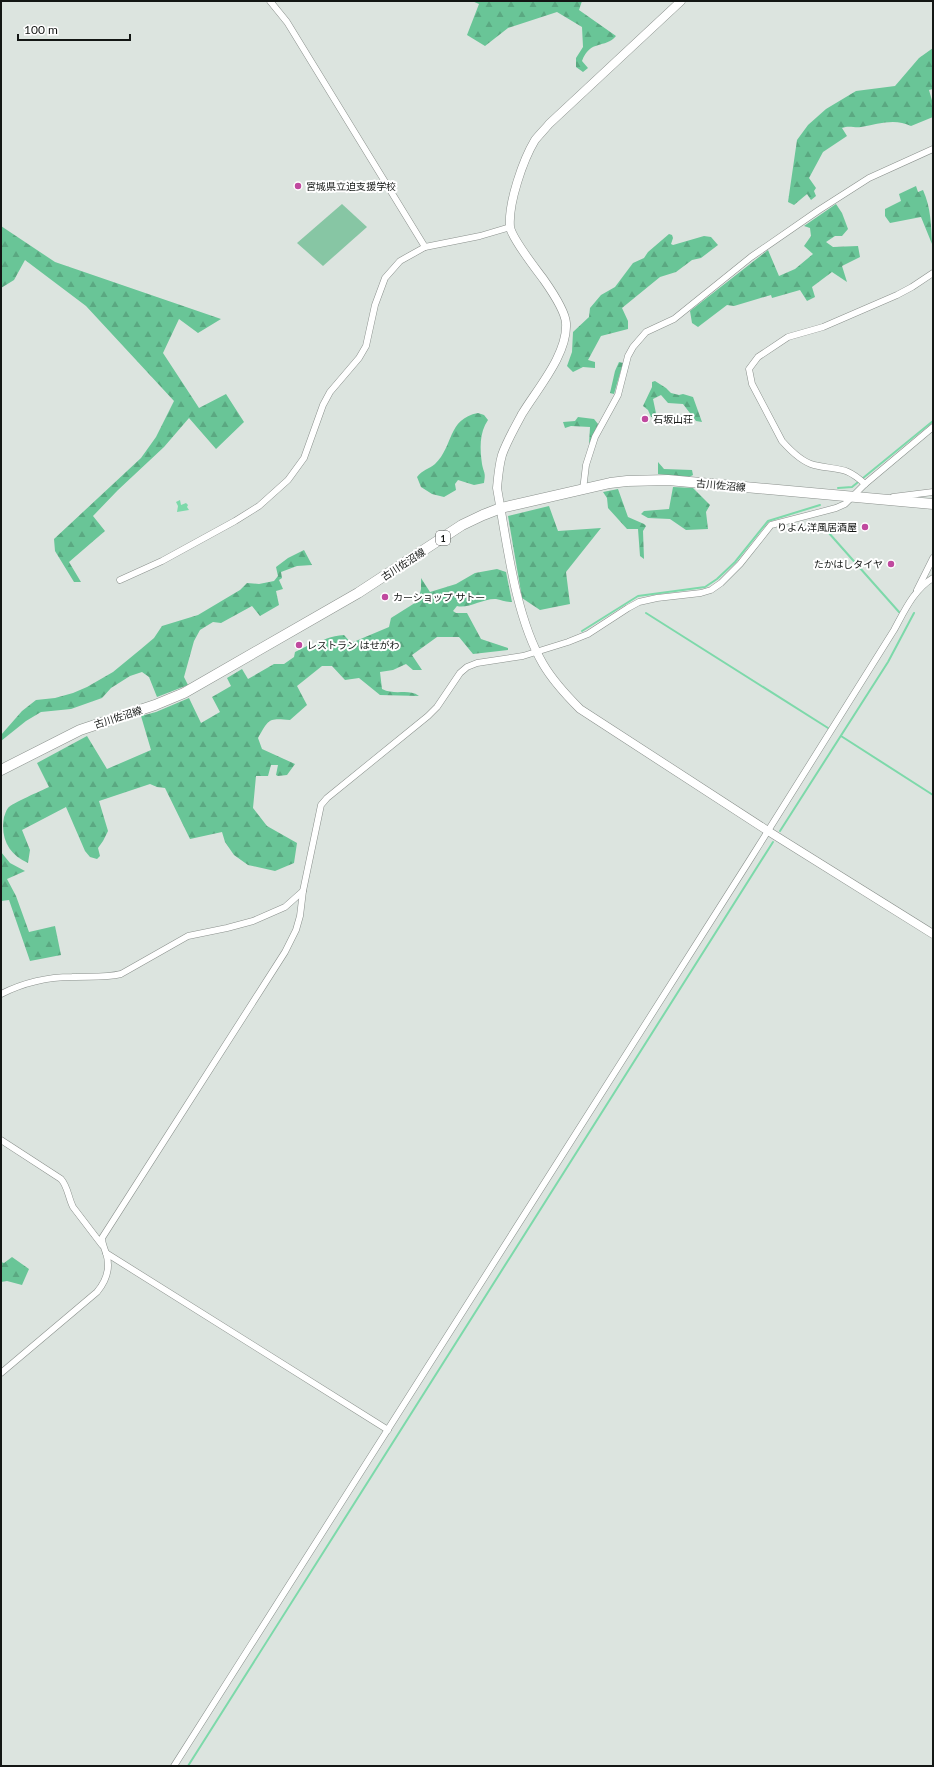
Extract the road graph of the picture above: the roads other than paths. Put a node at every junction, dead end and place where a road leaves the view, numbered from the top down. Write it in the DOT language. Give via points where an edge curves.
graph roads {
  1 [pos="270,1"];
  2 [pos="681,1"];
  3 [pos="933,150"];
  4 [pos="510,227"];
  5 [pos="425,247"];
  6 [pos="933,273"];
  7 [pos="933,427"];
  8 [pos="865,484"];
  9 [pos="583,490"];
  10 [pos="933,492"];
  11 [pos="852,497"];
  12 [pos="864,498"];
  13 [pos="933,504"];
  14 [pos="501,508"];
  15 [pos="933,558"];
  16 [pos="933,578"];
  17 [pos="120,580"];
  18 [pos="912,598"];
  19 [pos="537,652"];
  20 [pos="1,770"];
  21 [pos="768,831"];
  22 [pos="303,891"];
  23 [pos="933,934"];
  24 [pos="1,994"];
  25 [pos="1,1140"];
  26 [pos="103,1246"];
  27 [pos="106,1253"];
  28 [pos="1,1373"];
  29 [pos="388,1430"];
  30 [pos="174,1766"];
  1 -- 5 [label="street" via="287,22"];
  2 -- 4 [label="street" via="549,124 536,140 513,199"];
  3 -- 9 [label="street" via="869,178 751,257 674,319 646,332 628,356 618,395 595,437 586,465"];
  4 -- 5 [label="street"];
  4 -- 14 [label="street" via="516,242 558,302 566,322 565,338 556,360 522,415 502,455 497,488"];
  5 -- 17 [label="street" via="400,261 386,278 375,305 366,346 330,392 304,458 288,480 259,506 236,521 162,561"];
  6 -- 8 [label="street" via="897,295 823,327 788,336 758,357 749,369 752,384 782,441 793,453 810,464 845,469"];
  7 -- 8 [label="street"];
  8 -- 11 [label="street"];
  9 -- 11 [label="main road, 古川佐沼線 / 1" via="627,481 668,480"];
  9 -- 14 [label="main road, 古川佐沼線 / 1"];
  10 -- 12 [label="street"];
  11 -- 12 [label="main road, 古川佐沼線 / 1"];
  11 -- 19 [label="street" via="836,508 771,525 740,564 721,584 711,590 639,602 588,634"];
  12 -- 13 [label="main road, 古川佐沼線 / 1"];
  14 -- 19 [label="street" via="518,600"];
  14 -- 20 [label="main road, 古川佐沼線 / 1" via="462,525 358,593 184,693 80,730"];
  15 -- 18 [label="street"];
  16 -- 18 [label="street"];
  18 -- 21 [label="street"];
  19 -- 21 [label="street" via="558,686 580,709"];
  19 -- 22 [label="street" via="467,667 428,716 327,798 321,805"];
  21 -- 23 [label="street"];
  21 -- 29 [label="street"];
  22 -- 24 [label="street" via="286,907 253,921 188,936 121,974 60,977 22,985"];
  22 -- 26 [label="street" via="296,930 285,952 102,1238"];
  25 -- 26 [label="street" via="61,1179 73,1207"];
  26 -- 27 [label="street"];
  27 -- 28 [label="street" via="107,1278 97,1292"];
  27 -- 29 [label="street"];
  29 -- 30 [label="street"];
}
